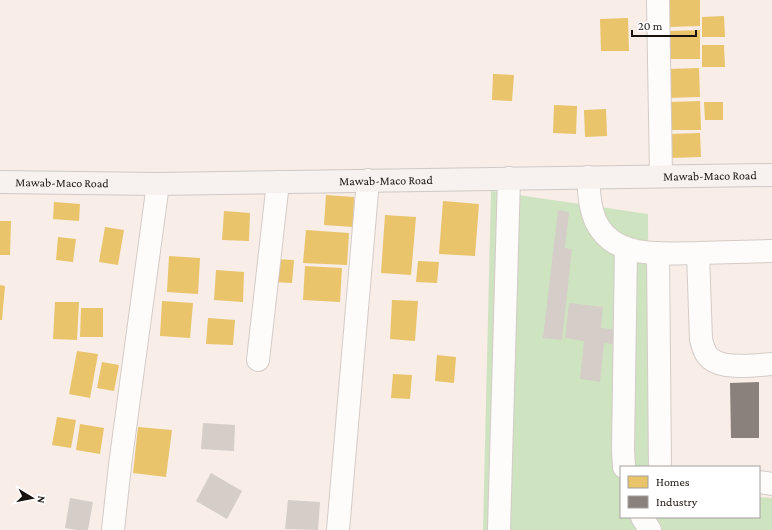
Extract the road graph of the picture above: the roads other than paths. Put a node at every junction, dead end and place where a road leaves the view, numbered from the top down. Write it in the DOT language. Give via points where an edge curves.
graph roads {
  1 [pos="658,0"];
  2 [pos="772,175"];
  3 [pos="661,176"];
  4 [pos="588,177"];
  5 [pos="509,178"];
  6 [pos="368,180"];
  7 [pos="0,182"];
  8 [pos="278,182"];
  9 [pos="158,184"];
  10 [pos="626,248"];
  11 [pos="772,251"];
  12 [pos="658,253"];
  13 [pos="698,253"];
  14 [pos="258,360"];
  15 [pos="772,364"];
  16 [pos="624,466"];
  17 [pos="660,466"];
  18 [pos="760,482"];
  19 [pos="772,484"];
  20 [pos="643,518"];
  21 [pos="113,530"];
  22 [pos="338,530"];
  23 [pos="500,530"];
  24 [pos="650,530"];
  1 -- 3 [label="street"];
  2 -- 3 [label="main road, Mawab-Maco Road"];
  3 -- 4 [label="main road, Mawab-Maco Road"];
  4 -- 5 [label="main road, Mawab-Maco Road"];
  4 -- 10 [label="street" via="593,213 600,230 613,242"];
  5 -- 6 [label="main road, Mawab-Maco Road"];
  5 -- 23 [label="street"];
  6 -- 8 [label="main road, Mawab-Maco Road"];
  6 -- 22 [label="street"];
  7 -- 9 [label="main road, Mawab-Maco Road"];
  8 -- 9 [label="main road, Mawab-Maco Road"];
  8 -- 14 [label="street"];
  9 -- 21 [label="street"];
  10 -- 12 [label="street"];
  10 -- 16 [label="street"];
  11 -- 13 [label="street"];
  12 -- 13 [label="street"];
  12 -- 17 [label="street"];
  13 -- 15 [label="street" via="701,340 705,352 710,359 720,364"];
  18 -- 19 [label="street"];
  20 -- 24 [label="street"];
}
